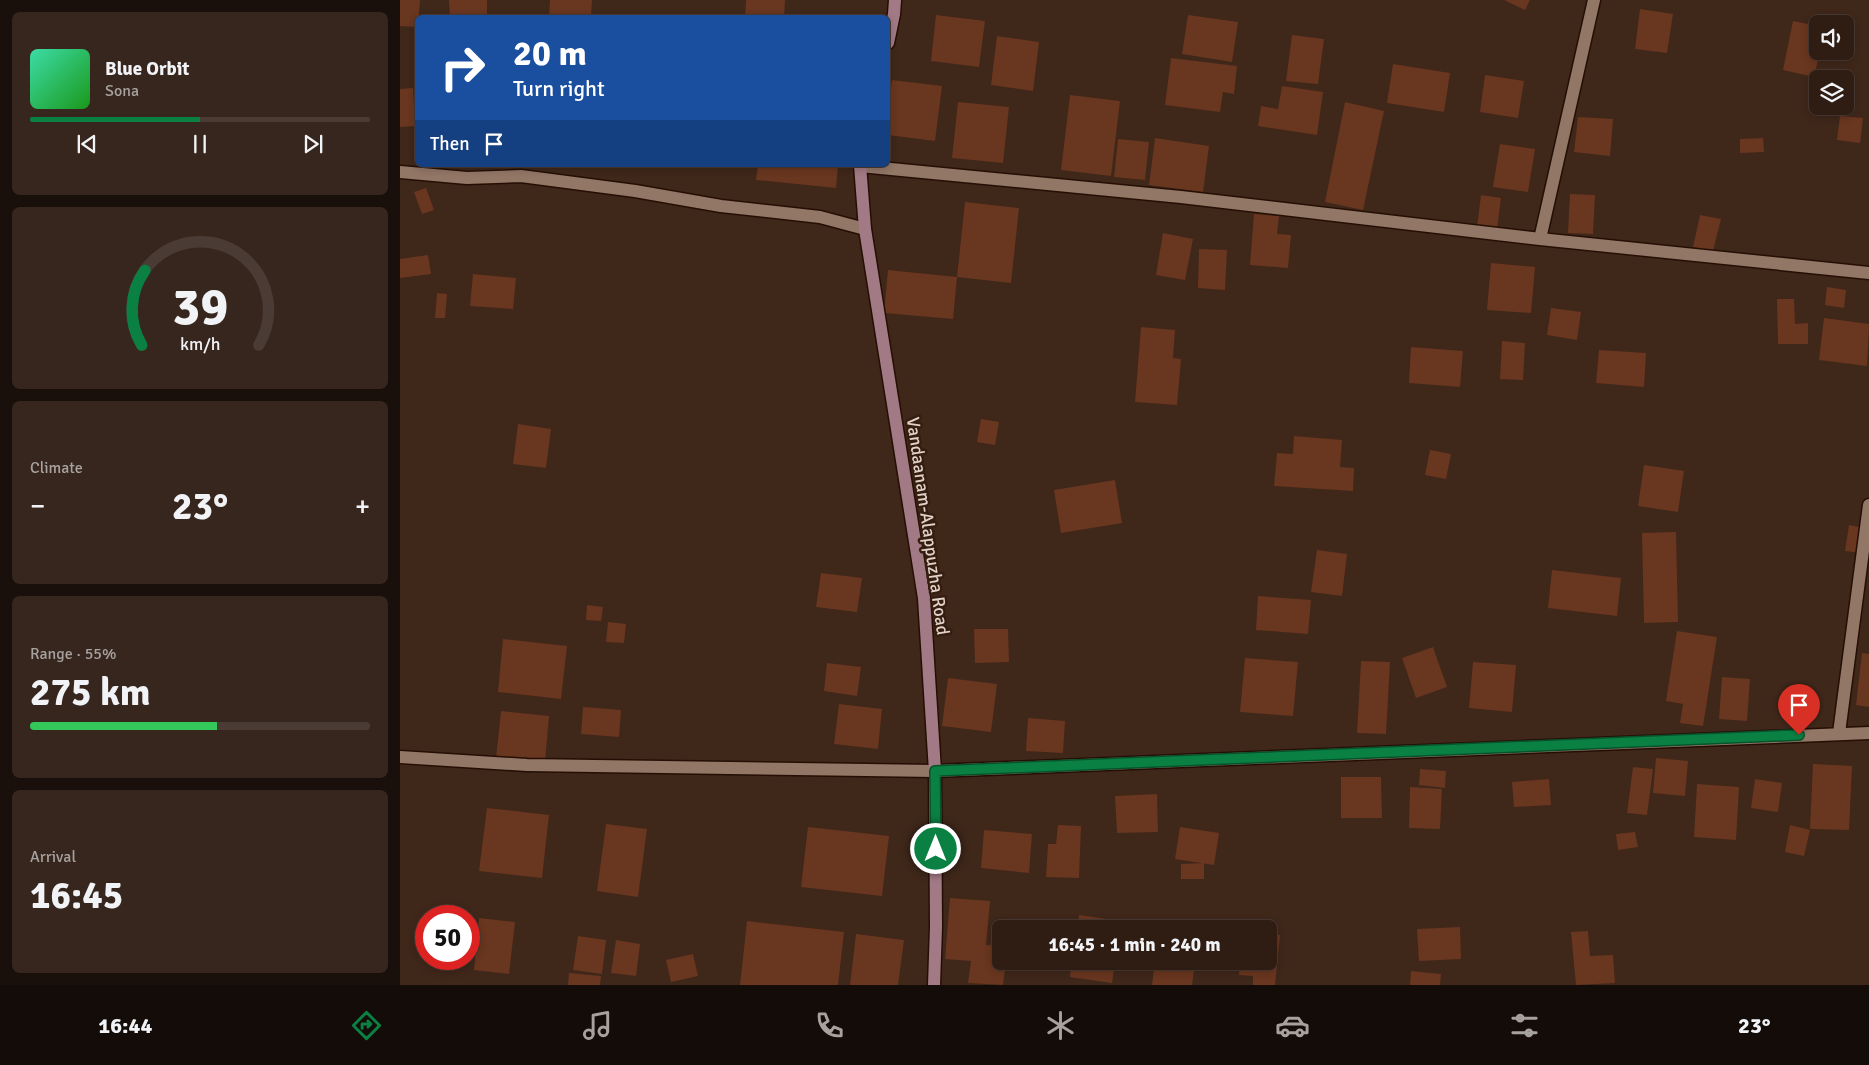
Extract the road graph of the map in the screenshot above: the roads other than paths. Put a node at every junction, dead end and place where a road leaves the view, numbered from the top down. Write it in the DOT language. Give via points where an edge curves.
graph roads {
  1 [pos="895,0"];
  2 [pos="1594,0"];
  3 [pos="890,33"];
  4 [pos="860,167"];
  5 [pos="870,167"];
  6 [pos="400,172"];
  7 [pos="865,228"];
  8 [pos="1540,239"];
  9 [pos="1869,272"];
  10 [pos="1869,505"];
  11 [pos="1838,733"];
  12 [pos="1869,733"];
  13 [pos="400,757"];
  14 [pos="935,771"];
  15 [pos="934,985"];
  1 -- 3 [label="main road"];
  2 -- 8 [label="street"];
  4 -- 7 [label="main road, Vandaanam-Alappuzha Road"];
  5 -- 8 [label="street" via="1181,197"];
  6 -- 7 [label="street" via="467,178 521,176 721,206 820,217"];
  7 -- 14 [label="main road, Vandaanam-Alappuzha Road" via="924,598"];
  8 -- 9 [label="street"];
  10 -- 11 [label="street"];
  11 -- 12 [label="street"];
  11 -- 14 [label="street"];
  13 -- 14 [label="street" via="527,765"];
  14 -- 15 [label="main road, Vandaanam-Alappuzha Road"];
}
